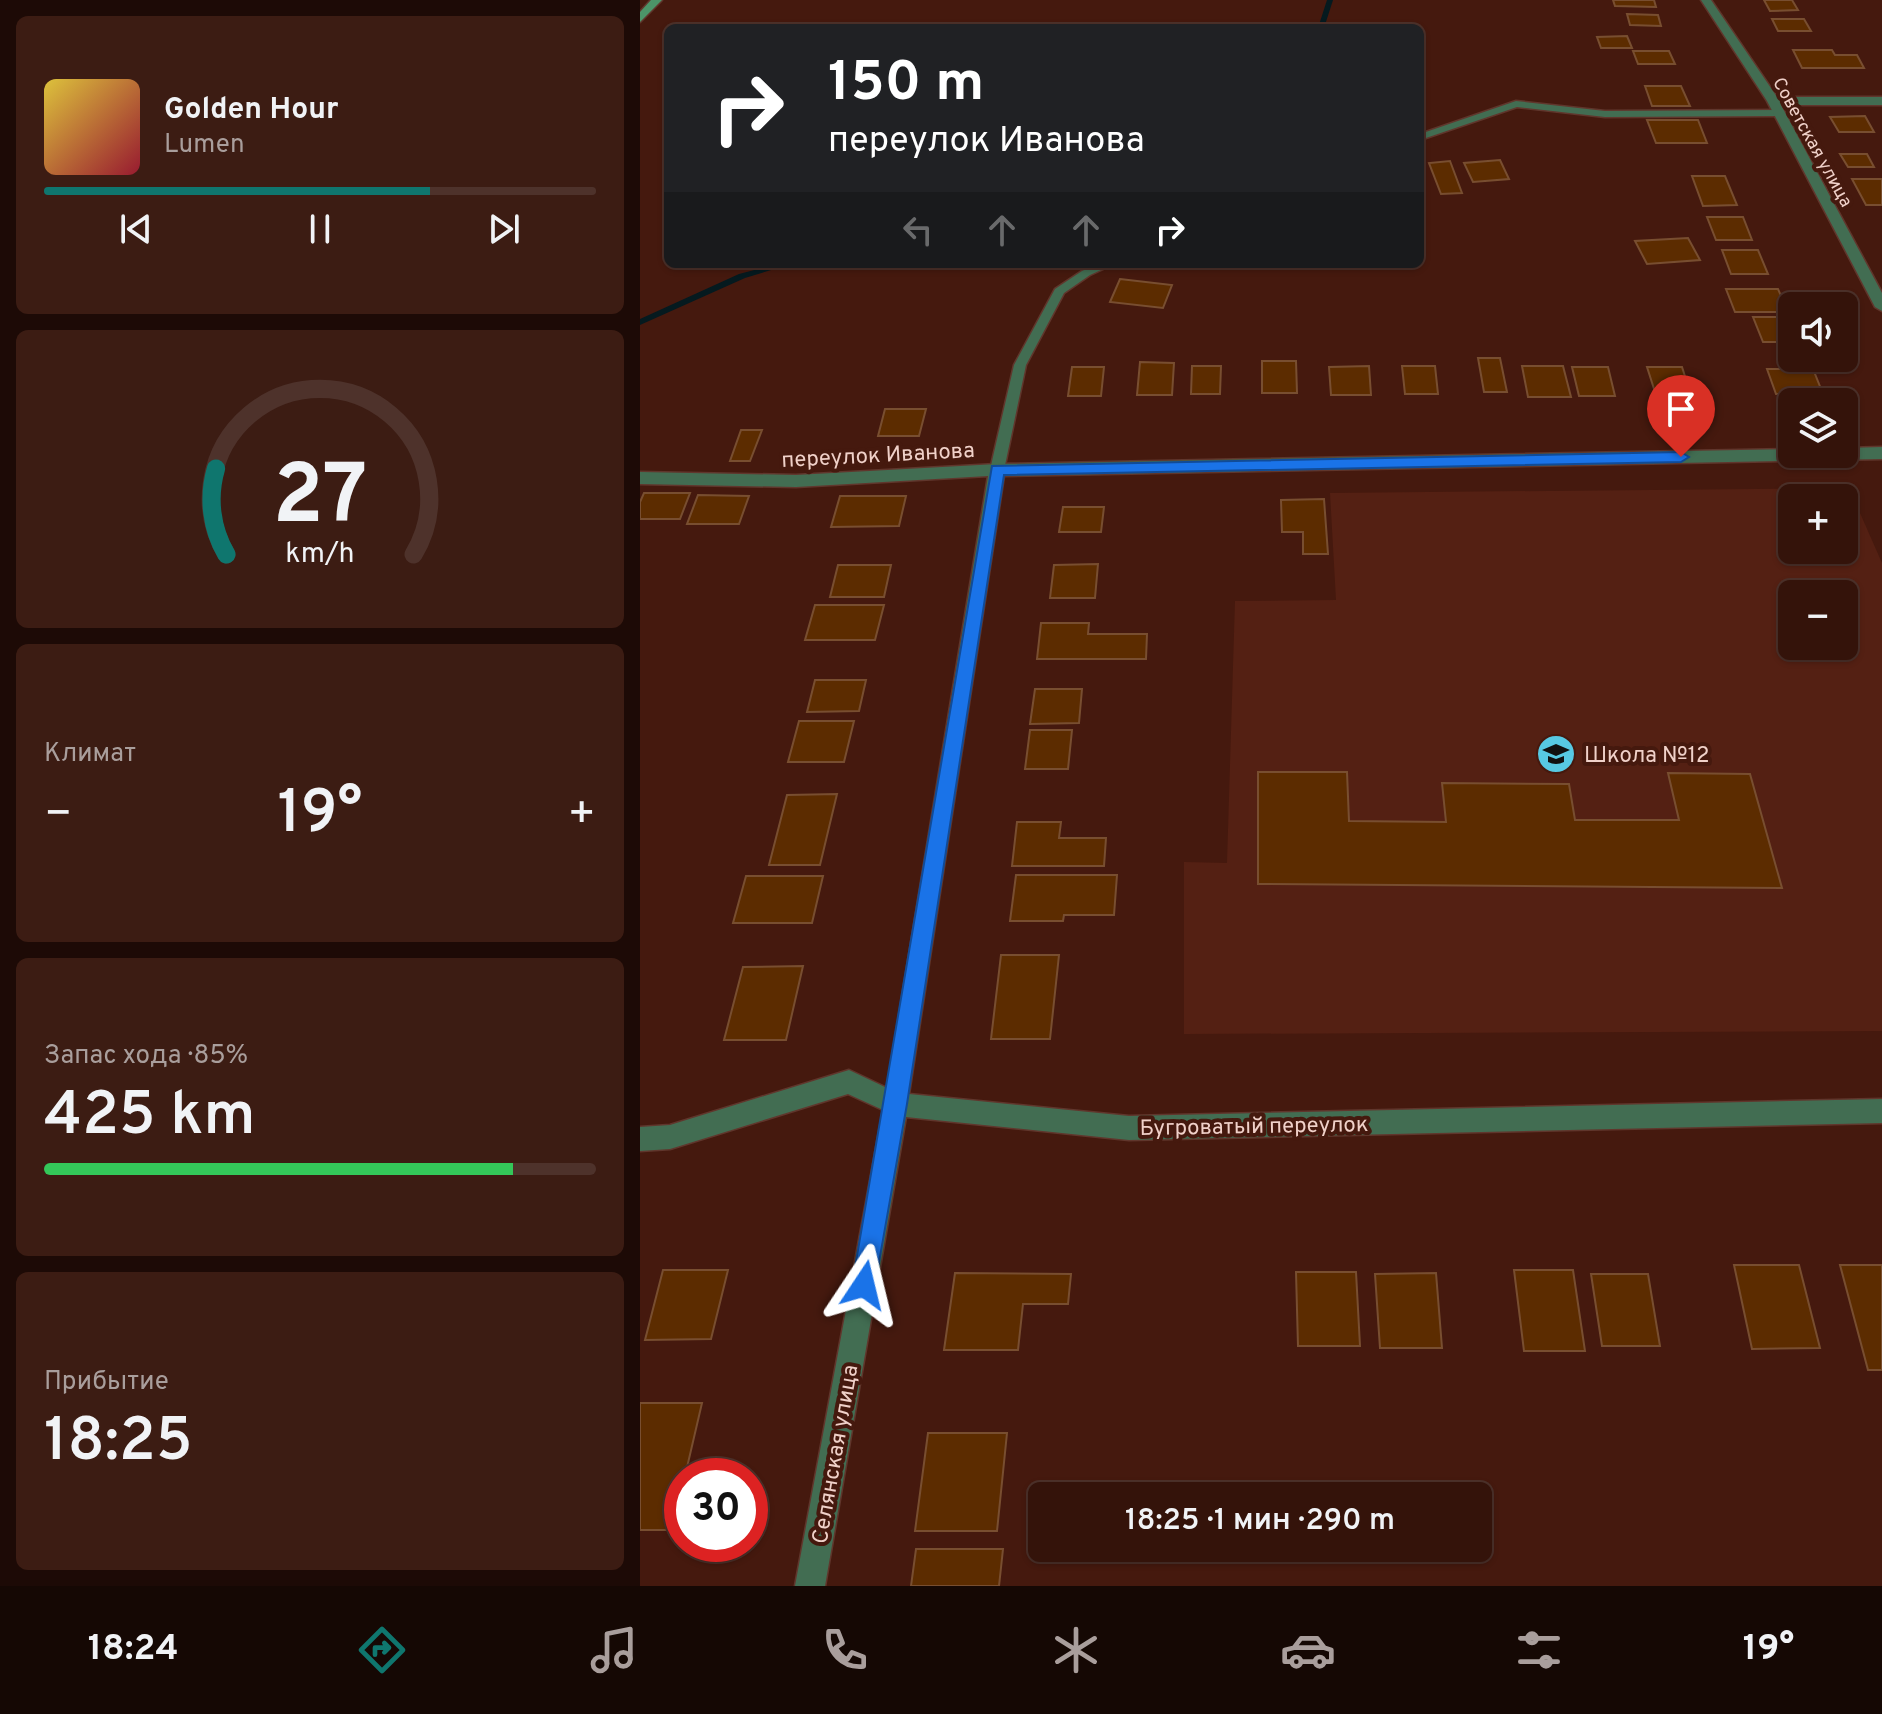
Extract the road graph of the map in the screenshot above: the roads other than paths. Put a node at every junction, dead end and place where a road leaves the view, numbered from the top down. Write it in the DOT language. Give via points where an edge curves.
graph roads {
  1 [pos="1706,0"];
  2 [pos="649,4"];
  3 [pos="640,19"];
  4 [pos="1882,101"];
  5 [pos="1776,107"];
  6 [pos="1424,136"];
  7 [pos="1098,268"];
  8 [pos="1882,307"];
  9 [pos="1882,453"];
  10 [pos="1858,454"];
  11 [pos="1778,455"];
  12 [pos="997,470"];
  13 [pos="640,478"];
  14 [pos="896,1104"];
  15 [pos="1882,1111"];
  16 [pos="640,1139"];
  17 [pos="810,1586"];
  1 -- 5 [label="street, Советская улица"];
  2 -- 3 [label="street"];
  4 -- 5 [label="street"];
  5 -- 6 [label="lane" via="1605,114 1516,104"];
  5 -- 8 [label="street, Советская улица"];
  7 -- 12 [label="lane" via="1059,291 1020,365"];
  9 -- 10 [label="street"];
  11 -- 12 [label="street, переулок Иванова"];
  12 -- 13 [label="street, переулок Иванова" via="796,481"];
  12 -- 14 [label="street, Селянская улица"];
  14 -- 15 [label="street, Бугроватый переулок" via="1129,1128"];
  14 -- 16 [label="street, Бугроватый переулок" via="849,1082 670,1137"];
  14 -- 17 [label="street, Селянская улица"];
}
